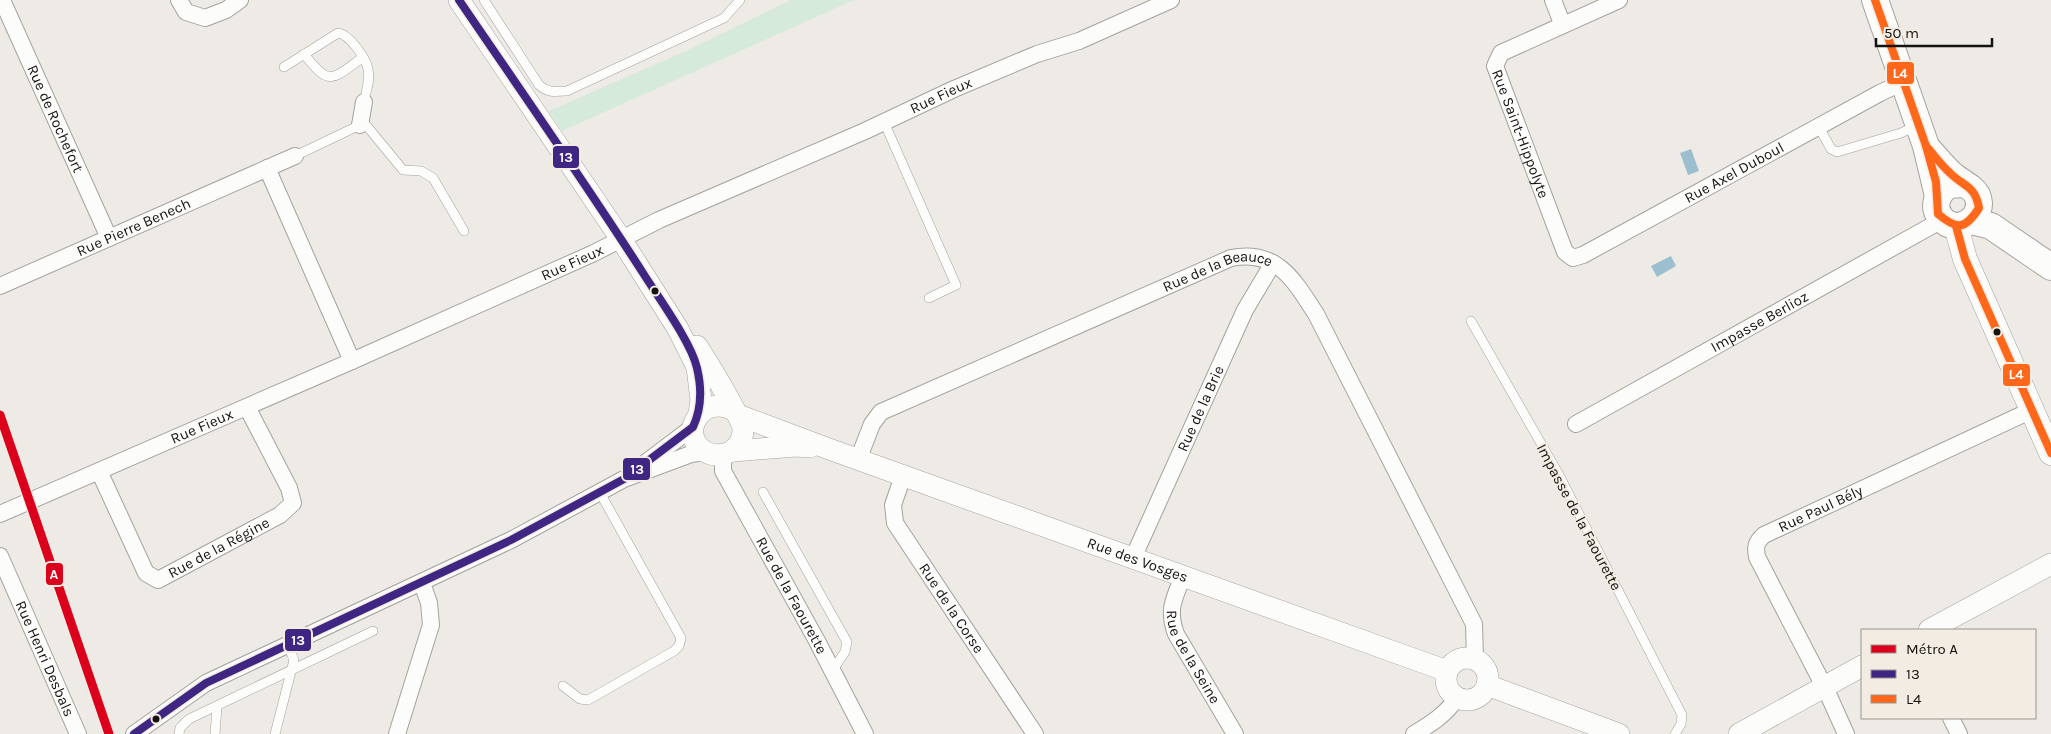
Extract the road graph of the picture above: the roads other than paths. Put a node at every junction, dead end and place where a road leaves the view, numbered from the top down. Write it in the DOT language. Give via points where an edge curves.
graph roads {
  1 [pos="2,0"];
  2 [pos="179,0"];
  3 [pos="240,0"];
  4 [pos="459,0"];
  5 [pos="484,0"];
  6 [pos="740,0"];
  7 [pos="1172,0"];
  8 [pos="1553,0"];
  9 [pos="1619,0"];
  10 [pos="1875,0"];
  11 [pos="1560,18"];
  12 [pos="304,54"];
  13 [pos="362,58"];
  14 [pos="284,67"];
  15 [pos="1903,82"];
  16 [pos="365,98"];
  17 [pos="884,122"];
  18 [pos="360,126"];
  19 [pos="1819,127"];
  20 [pos="1922,136"];
  21 [pos="295,156"];
  22 [pos="267,168"];
  23 [pos="1958,208"];
  24 [pos="464,231"];
  25 [pos="109,238"];
  26 [pos="621,238"];
  27 [pos="2051,250"];
  28 [pos="1565,252"];
  29 [pos="1273,263"];
  30 [pos="2051,267"];
  31 [pos="0,286"];
  32 [pos="929,298"];
  33 [pos="1471,321"];
  34 [pos="678,329"];
  35 [pos="352,361"];
  36 [pos="247,407"];
  37 [pos="2032,410"];
  38 [pos="736,413"];
  39 [pos="696,421"];
  40 [pos="1576,424"];
  41 [pos="829,449"];
  42 [pos="720,452"];
  43 [pos="2051,453"];
  44 [pos="858,460"];
  45 [pos="99,471"];
  46 [pos="903,476"];
  47 [pos="624,479"];
  48 [pos="599,491"];
  49 [pos="763,492"];
  50 [pos="0,514"];
  51 [pos="0,556"];
  52 [pos="1133,558"];
  53 [pos="2051,564"];
  54 [pos="1183,576"];
  55 [pos="422,583"];
  56 [pos="1931,629"];
  57 [pos="373,631"];
  58 [pos="288,645"];
  59 [pos="1475,659"];
  60 [pos="1861,667"];
  61 [pos="292,670"];
  62 [pos="1447,671"];
  63 [pos="832,672"];
  64 [pos="1488,685"];
  65 [pos="562,686"];
  66 [pos="1824,686"];
  67 [pos="1457,698"];
  68 [pos="217,707"];
  69 [pos="1952,719"];
  70 [pos="78,734"];
  71 [pos="134,734"];
  72 [pos="179,734"];
  73 [pos="215,734"];
  74 [pos="275,734"];
  75 [pos="397,734"];
  76 [pos="865,734"];
  77 [pos="1034,734"];
  78 [pos="1235,734"];
  79 [pos="1414,734"];
  80 [pos="1619,734"];
  81 [pos="1675,734"];
  82 [pos="1739,734"];
  83 [pos="1846,734"];
  84 [pos="1959,734"];
  1 -- 25 [label="street, Rue de Rochefort"];
  2 -- 3 [label="street" via="186,12 205,18"];
  4 -- 26 [label="street"];
  5 -- 6 [label="lane" via="539,85 546,91 555,92 567,91 724,18"];
  7 -- 17 [label="street, Rue Fieux" via="1079,41 1020,61"];
  8 -- 11 [label="street"];
  9 -- 28 [label="street, Rue Saint-Hippolyte" via="1501,53 1495,66"];
  10 -- 15 [label="main road"];
  12 -- 13 [label="lane" via="326,77 334,77"];
  12 -- 13 [label="lane" via="338,33 349,37"];
  12 -- 14 [label="lane"];
  13 -- 16 [label="lane" via="368,67 369,79"];
  15 -- 19 [label="street, Rue Axel Duboul"];
  15 -- 20 [label="main road"];
  16 -- 18 [label="street"];
  17 -- 26 [label="street, Rue Fieux"];
  17 -- 32 [label="lane" via="956,285"];
  18 -- 21 [label="lane"];
  18 -- 24 [label="lane" via="366,125 373,131 403,170 421,171 433,178"];
  19 -- 20 [label="lane" via="1831,149 1837,152 1900,133"];
  19 -- 28 [label="street, Rue Axel Duboul" via="1583,255 1573,258"];
  20 -- 23 [label="main road"];
  21 -- 22 [label="street, Rue Pierre Benech"];
  22 -- 25 [label="street, Rue Pierre Benech"];
  22 -- 35 [label="street"];
  23 -- 27 [label="main road"];
  23 -- 30 [label="main road" via="1992,226"];
  23 -- 37 [label="main road" via="1965,260"];
  23 -- 40 [label="street, Impasse Berlioz"];
  25 -- 31 [label="street, Rue Pierre Benech"];
  26 -- 34 [label="street"];
  26 -- 35 [label="street, Rue Fieux"];
  29 -- 44 [label="street, Rue de la Beauce" via="1248,254 1230,258 881,412 872,424"];
  29 -- 52 [label="street, Rue de la Brie" via="1245,310"];
  29 -- 59 [label="street, Rue de la Beauce" via="1293,279 1316,314 1465,606 1474,624"];
  33 -- 81 [label="lane, Impasse de la Faourette" via="1559,475 1682,715"];
  34 -- 38 [label="street" via="708,362"];
  34 -- 39 [label="street" via="697,367 701,400"];
  35 -- 36 [label="street, Rue Fieux"];
  36 -- 45 [label="street, Rue Fieux"];
  36 -- 45 [label="street, Rue de la Régine" via="289,488 293,503 280,515 158,580 146,573"];
  37 -- 43 [label="main road"];
  37 -- 66 [label="street, Rue Paul Bély" via="1757,540 1756,557"];
  38 -- 39 [label="street, Rue des Vosges" via="728,407 712,406"];
  38 -- 41 [label="street, Rue des Vosges"];
  38 -- 42 [label="street" via="744,430 739,445"];
  39 -- 42 [label="street" via="695,440"];
  39 -- 47 [label="street"];
  41 -- 42 [label="street, Rue des Vosges" via="796,446"];
  41 -- 44 [label="street, Rue des Vosges"];
  42 -- 47 [label="street" via="691,454"];
  42 -- 63 [label="street, Rue de la Faourette" via="723,471"];
  44 -- 46 [label="street, Rue des Vosges"];
  45 -- 50 [label="street, Rue Fieux"];
  46 -- 52 [label="street, Rue des Vosges"];
  46 -- 77 [label="street, Rue de la Corse" via="893,505 895,523"];
  47 -- 48 [label="street"];
  48 -- 55 [label="street" via="511,540"];
  48 -- 65 [label="lane" via="681,638 674,651 588,700 580,699"];
  49 -- 63 [label="lane" via="847,642 845,652"];
  51 -- 70 [label="street, Rue Henri Desbals"];
  52 -- 54 [label="street, Rue des Vosges"];
  53 -- 56 [label="street"];
  54 -- 62 [label="street, Rue des Vosges"];
  54 -- 78 [label="street, Rue de la Seine" via="1172,608 1171,618 1176,634"];
  55 -- 58 [label="street"];
  55 -- 75 [label="street" via="431,625"];
  57 -- 61 [label="lane"];
  58 -- 61 [label="lane" via="294,660"];
  58 -- 71 [label="street" via="206,683"];
  59 -- 62 [label="street" via="1456,661"];
  59 -- 64 [label="street" via="1483,664 1488,674"];
  60 -- 66 [label="street"];
  61 -- 68 [label="lane"];
  61 -- 74 [label="lane"];
  62 -- 67 [label="street" via="1449,691"];
  63 -- 76 [label="street, Rue de la Faourette"];
  64 -- 67 [label="street" via="1475,699"];
  64 -- 80 [label="street"];
  66 -- 82 [label="street"];
  66 -- 83 [label="street"];
  67 -- 79 [label="street" via="1434,722"];
  68 -- 72 [label="lane" via="190,719 180,728"];
  68 -- 73 [label="lane"];
  69 -- 84 [label="street"];
}
